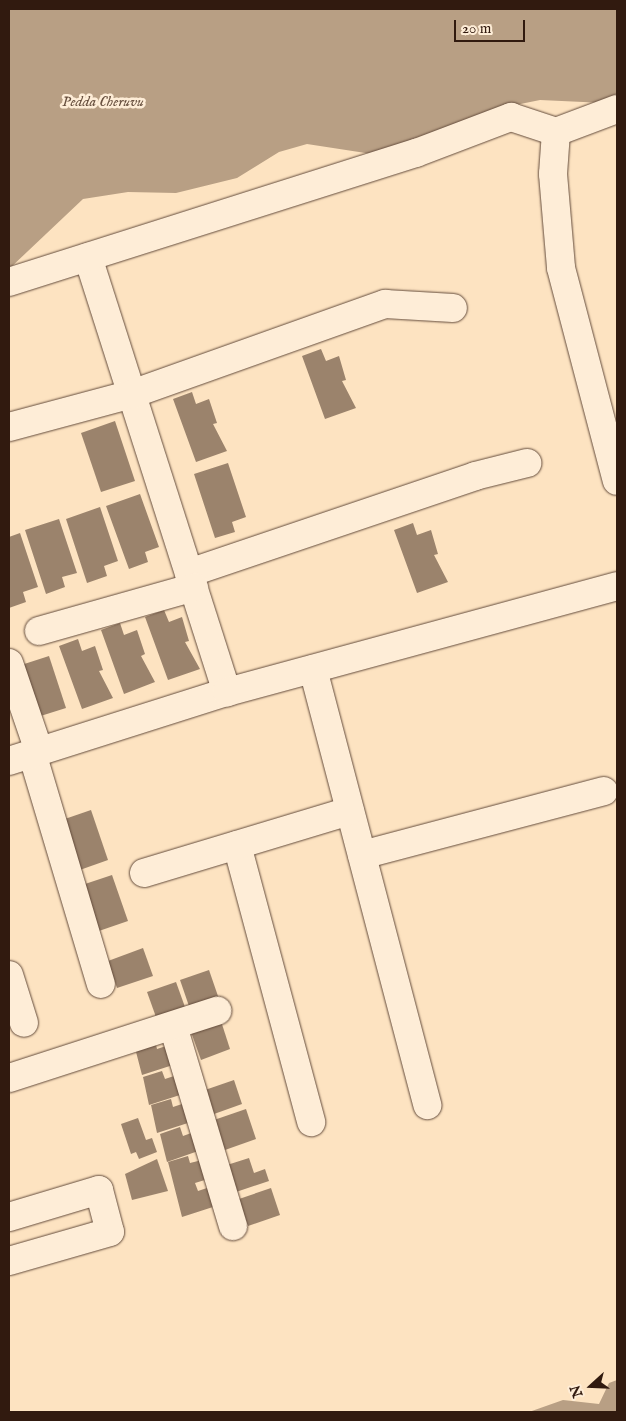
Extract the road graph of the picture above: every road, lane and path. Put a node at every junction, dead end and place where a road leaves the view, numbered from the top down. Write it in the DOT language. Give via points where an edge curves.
graph roads {
  1 [pos="617,109"];
  2 [pos="556,132"];
  3 [pos="88,257"];
  4 [pos="9,282"];
  5 [pos="453,308"];
  6 [pos="132,394"];
  7 [pos="9,427"];
  8 [pos="527,463"];
  9 [pos="617,481"];
  10 [pos="192,580"];
  11 [pos="617,586"];
  12 [pos="39,631"];
  13 [pos="9,663"];
  14 [pos="313,669"];
  15 [pos="227,692"];
  16 [pos="27,755"];
  17 [pos="604,791"];
  18 [pos="350,811"];
  19 [pos="237,845"];
  20 [pos="362,855"];
  21 [pos="144,873"];
  22 [pos="9,975"];
  23 [pos="101,984"];
  24 [pos="217,1012"];
  25 [pos="24,1024"];
  26 [pos="173,1026"];
  27 [pos="9,1078"];
  28 [pos="427,1105"];
  29 [pos="311,1122"];
  30 [pos="9,1217"];
  31 [pos="233,1226"];
  32 [pos="9,1261"];
  1 -- 2 [label="street"];
  2 -- 3 [label="street" via="510,117 416,153"];
  2 -- 9 [label="street" via="553,174 561,268"];
  3 -- 4 [label="street"];
  3 -- 6 [label="street"];
  5 -- 6 [label="street" via="385,304"];
  6 -- 7 [label="street"];
  6 -- 10 [label="street"];
  8 -- 10 [label="street" via="475,476"];
  10 -- 12 [label="street"];
  10 -- 15 [label="street"];
  11 -- 14 [label="street"];
  13 -- 16 [label="street"];
  14 -- 15 [label="street"];
  14 -- 18 [label="street"];
  15 -- 16 [label="street"];
  16 -- 23 [label="street"];
  17 -- 20 [label="street"];
  18 -- 19 [label="street"];
  18 -- 20 [label="street"];
  19 -- 21 [label="street"];
  19 -- 29 [label="street"];
  20 -- 28 [label="street"];
  22 -- 25 [label="street"];
  24 -- 26 [label="street"];
  26 -- 27 [label="street"];
  26 -- 31 [label="street"];
  30 -- 32 [label="street" via="98,1190 110,1232"];
}
